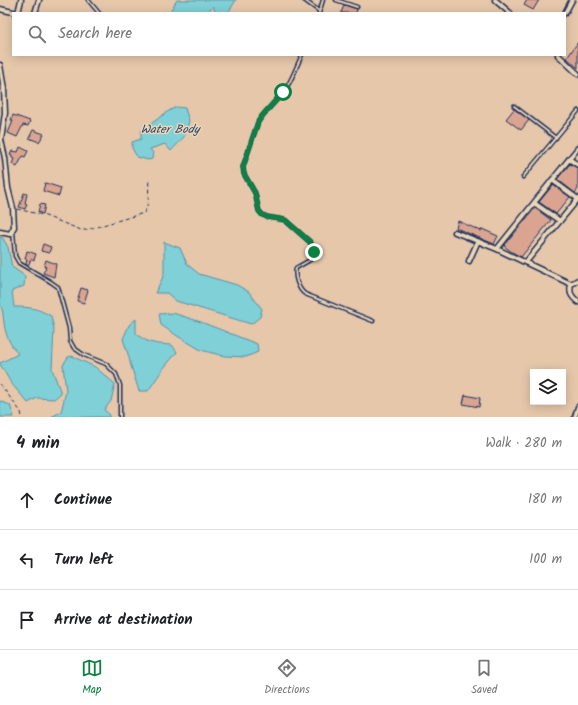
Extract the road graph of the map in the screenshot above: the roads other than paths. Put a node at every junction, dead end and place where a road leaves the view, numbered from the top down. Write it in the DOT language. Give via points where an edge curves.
graph roads {
  1 [pos="21,0"];
  2 [pos="39,0"];
  3 [pos="88,0"];
  4 [pos="304,0"];
  5 [pos="323,0"];
  6 [pos="336,0"];
  7 [pos="495,0"];
  8 [pos="572,0"];
  9 [pos="357,7"];
  10 [pos="0,9"];
  11 [pos="14,12"];
  12 [pos="18,12"];
  13 [pos="35,12"];
  14 [pos="98,12"];
  15 [pos="319,12"];
  16 [pos="509,12"];
  17 [pos="566,12"];
  18 [pos="302,56"];
  19 [pos="559,56"];
  20 [pos="0,65"];
  21 [pos="578,74"];
  22 [pos="2,89"];
  23 [pos="514,106"];
  24 [pos="578,111"];
  25 [pos="556,138"];
  26 [pos="578,148"];
  27 [pos="569,159"];
  28 [pos="578,165"];
  29 [pos="523,177"];
  30 [pos="552,180"];
  31 [pos="578,199"];
  32 [pos="534,203"];
  33 [pos="560,221"];
  34 [pos="12,231"];
  35 [pos="0,232"];
  36 [pos="455,232"];
  37 [pos="478,241"];
  38 [pos="497,249"];
  39 [pos="469,261"];
  40 [pos="526,262"];
  41 [pos="578,280"];
  42 [pos="571,284"];
  43 [pos="578,302"];
  44 [pos="373,321"];
  45 [pos="578,407"];
  46 [pos="120,417"];
  47 [pos="575,417"];
  1 -- 12 [label="street"];
  2 -- 13 [label="street"];
  3 -- 14 [label="lane"];
  4 -- 15 [label="lane"];
  5 -- 15 [label="lane"];
  6 -- 9 [label="lane"];
  7 -- 16 [label="street"];
  8 -- 17 [label="street"];
  10 -- 11 [label="street"];
  18 -- 44 [label="lane" via="286,89 258,122 243,167 244,174 255,193 262,215 285,220 314,248 310,260 295,271 300,291"];
  19 -- 21 [label="street"];
  20 -- 22 [label="street"];
  22 -- 34 [label="street" via="5,113 1,140 13,208"];
  23 -- 25 [label="lane"];
  24 -- 25 [label="lane"];
  25 -- 29 [label="lane"];
  26 -- 27 [label="street"];
  27 -- 28 [label="street"];
  27 -- 30 [label="street"];
  30 -- 31 [label="street"];
  30 -- 32 [label="street"];
  31 -- 33 [label="street"];
  32 -- 33 [label="street"];
  32 -- 38 [label="street"];
  33 -- 40 [label="street"];
  34 -- 35 [label="street" via="10,234"];
  34 -- 46 [label="lane" via="15,256 19,264 58,287 70,341 74,348 106,364 116,374 120,384"];
  36 -- 37 [label="street"];
  37 -- 38 [label="street"];
  37 -- 39 [label="street"];
  38 -- 40 [label="street"];
  40 -- 42 [label="street"];
  41 -- 42 [label="street"];
  42 -- 43 [label="street" via="571,296"];
  45 -- 47 [label="street"];
}
